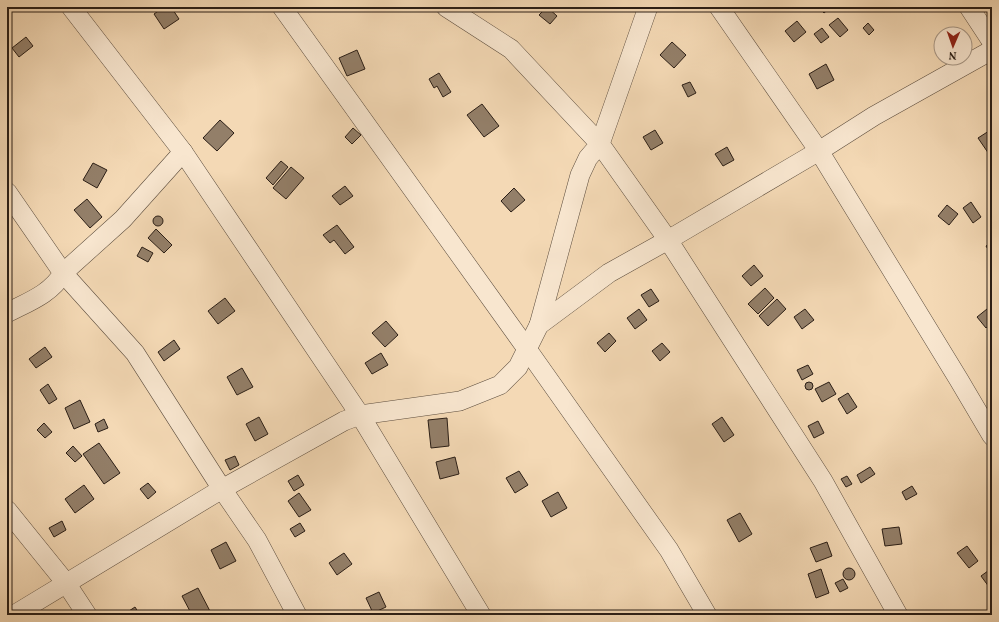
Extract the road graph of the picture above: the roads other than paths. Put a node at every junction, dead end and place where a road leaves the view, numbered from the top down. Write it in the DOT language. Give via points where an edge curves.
graph roads {
  1 [pos="71,7"];
  2 [pos="282,7"];
  3 [pos="446,7"];
  4 [pos="648,7"];
  5 [pos="719,7"];
  6 [pos="969,7"];
  7 [pos="992,42"];
  8 [pos="992,50"];
  9 [pos="600,144"];
  10 [pos="819,151"];
  11 [pos="183,152"];
  12 [pos="7,192"];
  13 [pos="668,240"];
  14 [pos="63,273"];
  15 [pos="7,313"];
  16 [pos="539,325"];
  17 [pos="527,349"];
  18 [pos="360,415"];
  19 [pos="992,436"];
  20 [pos="222,489"];
  21 [pos="7,510"];
  22 [pos="66,583"];
  23 [pos="14,615"];
  24 [pos="87,615"];
  25 [pos="297,615"];
  26 [pos="481,615"];
  27 [pos="707,615"];
  28 [pos="898,615"];
  1 -- 11 [label="street"];
  2 -- 17 [label="street"];
  3 -- 9 [label="street" via="511,49"];
  4 -- 9 [label="street"];
  5 -- 10 [label="street"];
  6 -- 7 [label="street"];
  8 -- 10 [label="street" via="874,116"];
  9 -- 13 [label="street"];
  9 -- 16 [label="street" via="588,158 580,174"];
  10 -- 13 [label="street"];
  10 -- 19 [label="street"];
  11 -- 14 [label="street" via="123,220"];
  11 -- 18 [label="street"];
  12 -- 14 [label="street"];
  13 -- 16 [label="street" via="609,273"];
  13 -- 28 [label="street" via="823,481"];
  14 -- 15 [label="street" via="58,282 46,293"];
  14 -- 20 [label="street" via="135,353"];
  16 -- 17 [label="street"];
  17 -- 18 [label="street" via="518,366 500,385 460,402"];
  17 -- 27 [label="street" via="669,550"];
  18 -- 20 [label="street" via="344,420"];
  18 -- 26 [label="street"];
  20 -- 22 [label="street"];
  20 -- 25 [label="street" via="257,540"];
  21 -- 22 [label="street"];
  22 -- 23 [label="street"];
  22 -- 24 [label="street"];
}
